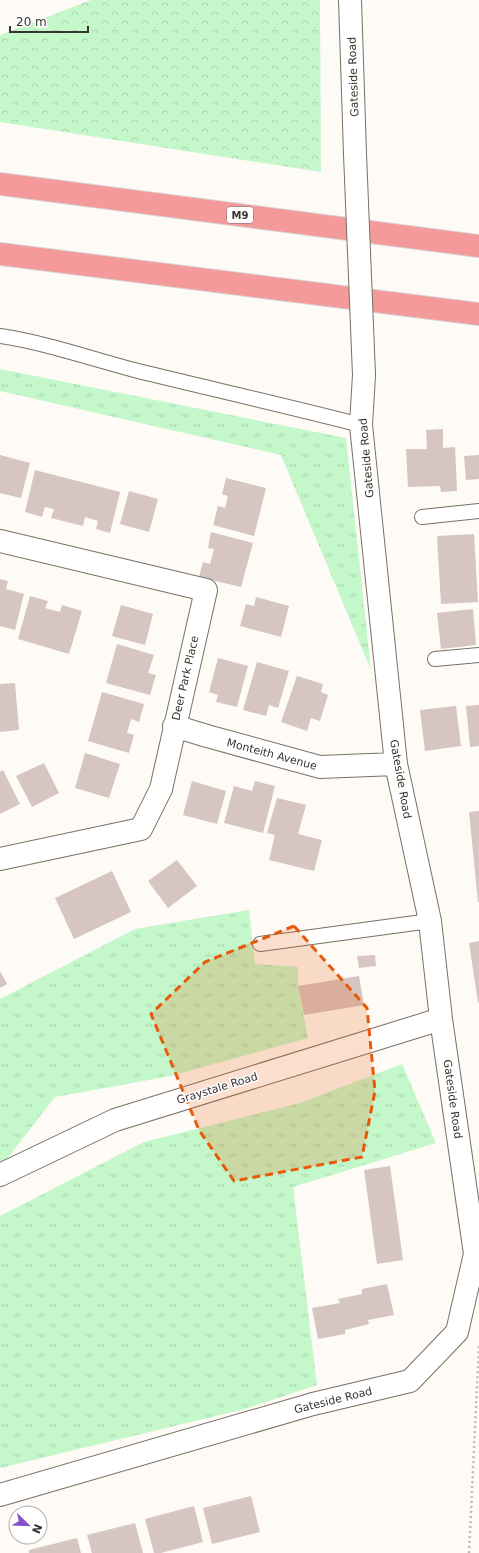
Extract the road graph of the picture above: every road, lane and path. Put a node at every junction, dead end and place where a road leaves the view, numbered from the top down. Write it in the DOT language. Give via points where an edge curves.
graph roads {
  1 [pos="350,0"];
  2 [pos="0,184"];
  3 [pos="479,246"];
  4 [pos="0,254"];
  5 [pos="479,314"];
  6 [pos="0,336"];
  7 [pos="361,425"];
  8 [pos="479,511"];
  9 [pos="422,517"];
  10 [pos="0,541"];
  11 [pos="479,655"];
  12 [pos="435,659"];
  13 [pos="174,726"];
  14 [pos="396,764"];
  15 [pos="0,860"];
  16 [pos="430,921"];
  17 [pos="260,944"];
  18 [pos="441,1019"];
  19 [pos="0,1174"];
  20 [pos="473,1195"];
  21 [pos="479,1338"];
  22 [pos="0,1495"];
  23 [pos="469,1553"];
  1 -- 7 [label="street, Gateside Road, bridge" via="364,375"];
  2 -- 3 [label="highway, M9"];
  4 -- 5 [label="highway"];
  6 -- 7 [label="lane" via="22,339"];
  7 -- 14 [label="street, Gateside Road"];
  8 -- 9 [label="lane"];
  10 -- 13 [label="street, Deer Park Place" via="206,590"];
  11 -- 12 [label="lane"];
  13 -- 14 [label="street, Monteith Avenue" via="320,767"];
  13 -- 15 [label="street, Deer Park Place" via="161,789 141,829"];
  14 -- 16 [label="street, Gateside Road"];
  16 -- 17 [label="lane"];
  16 -- 18 [label="street, Gateside Road"];
  18 -- 19 [label="street, Graystale Road" via="115,1120"];
  18 -- 20 [label="street, Gateside Road"];
  20 -- 22 [label="street, Gateside Road" via="475,1254 457,1332 410,1381 313,1404"];
  21 -- 23 [label="path"];
}
